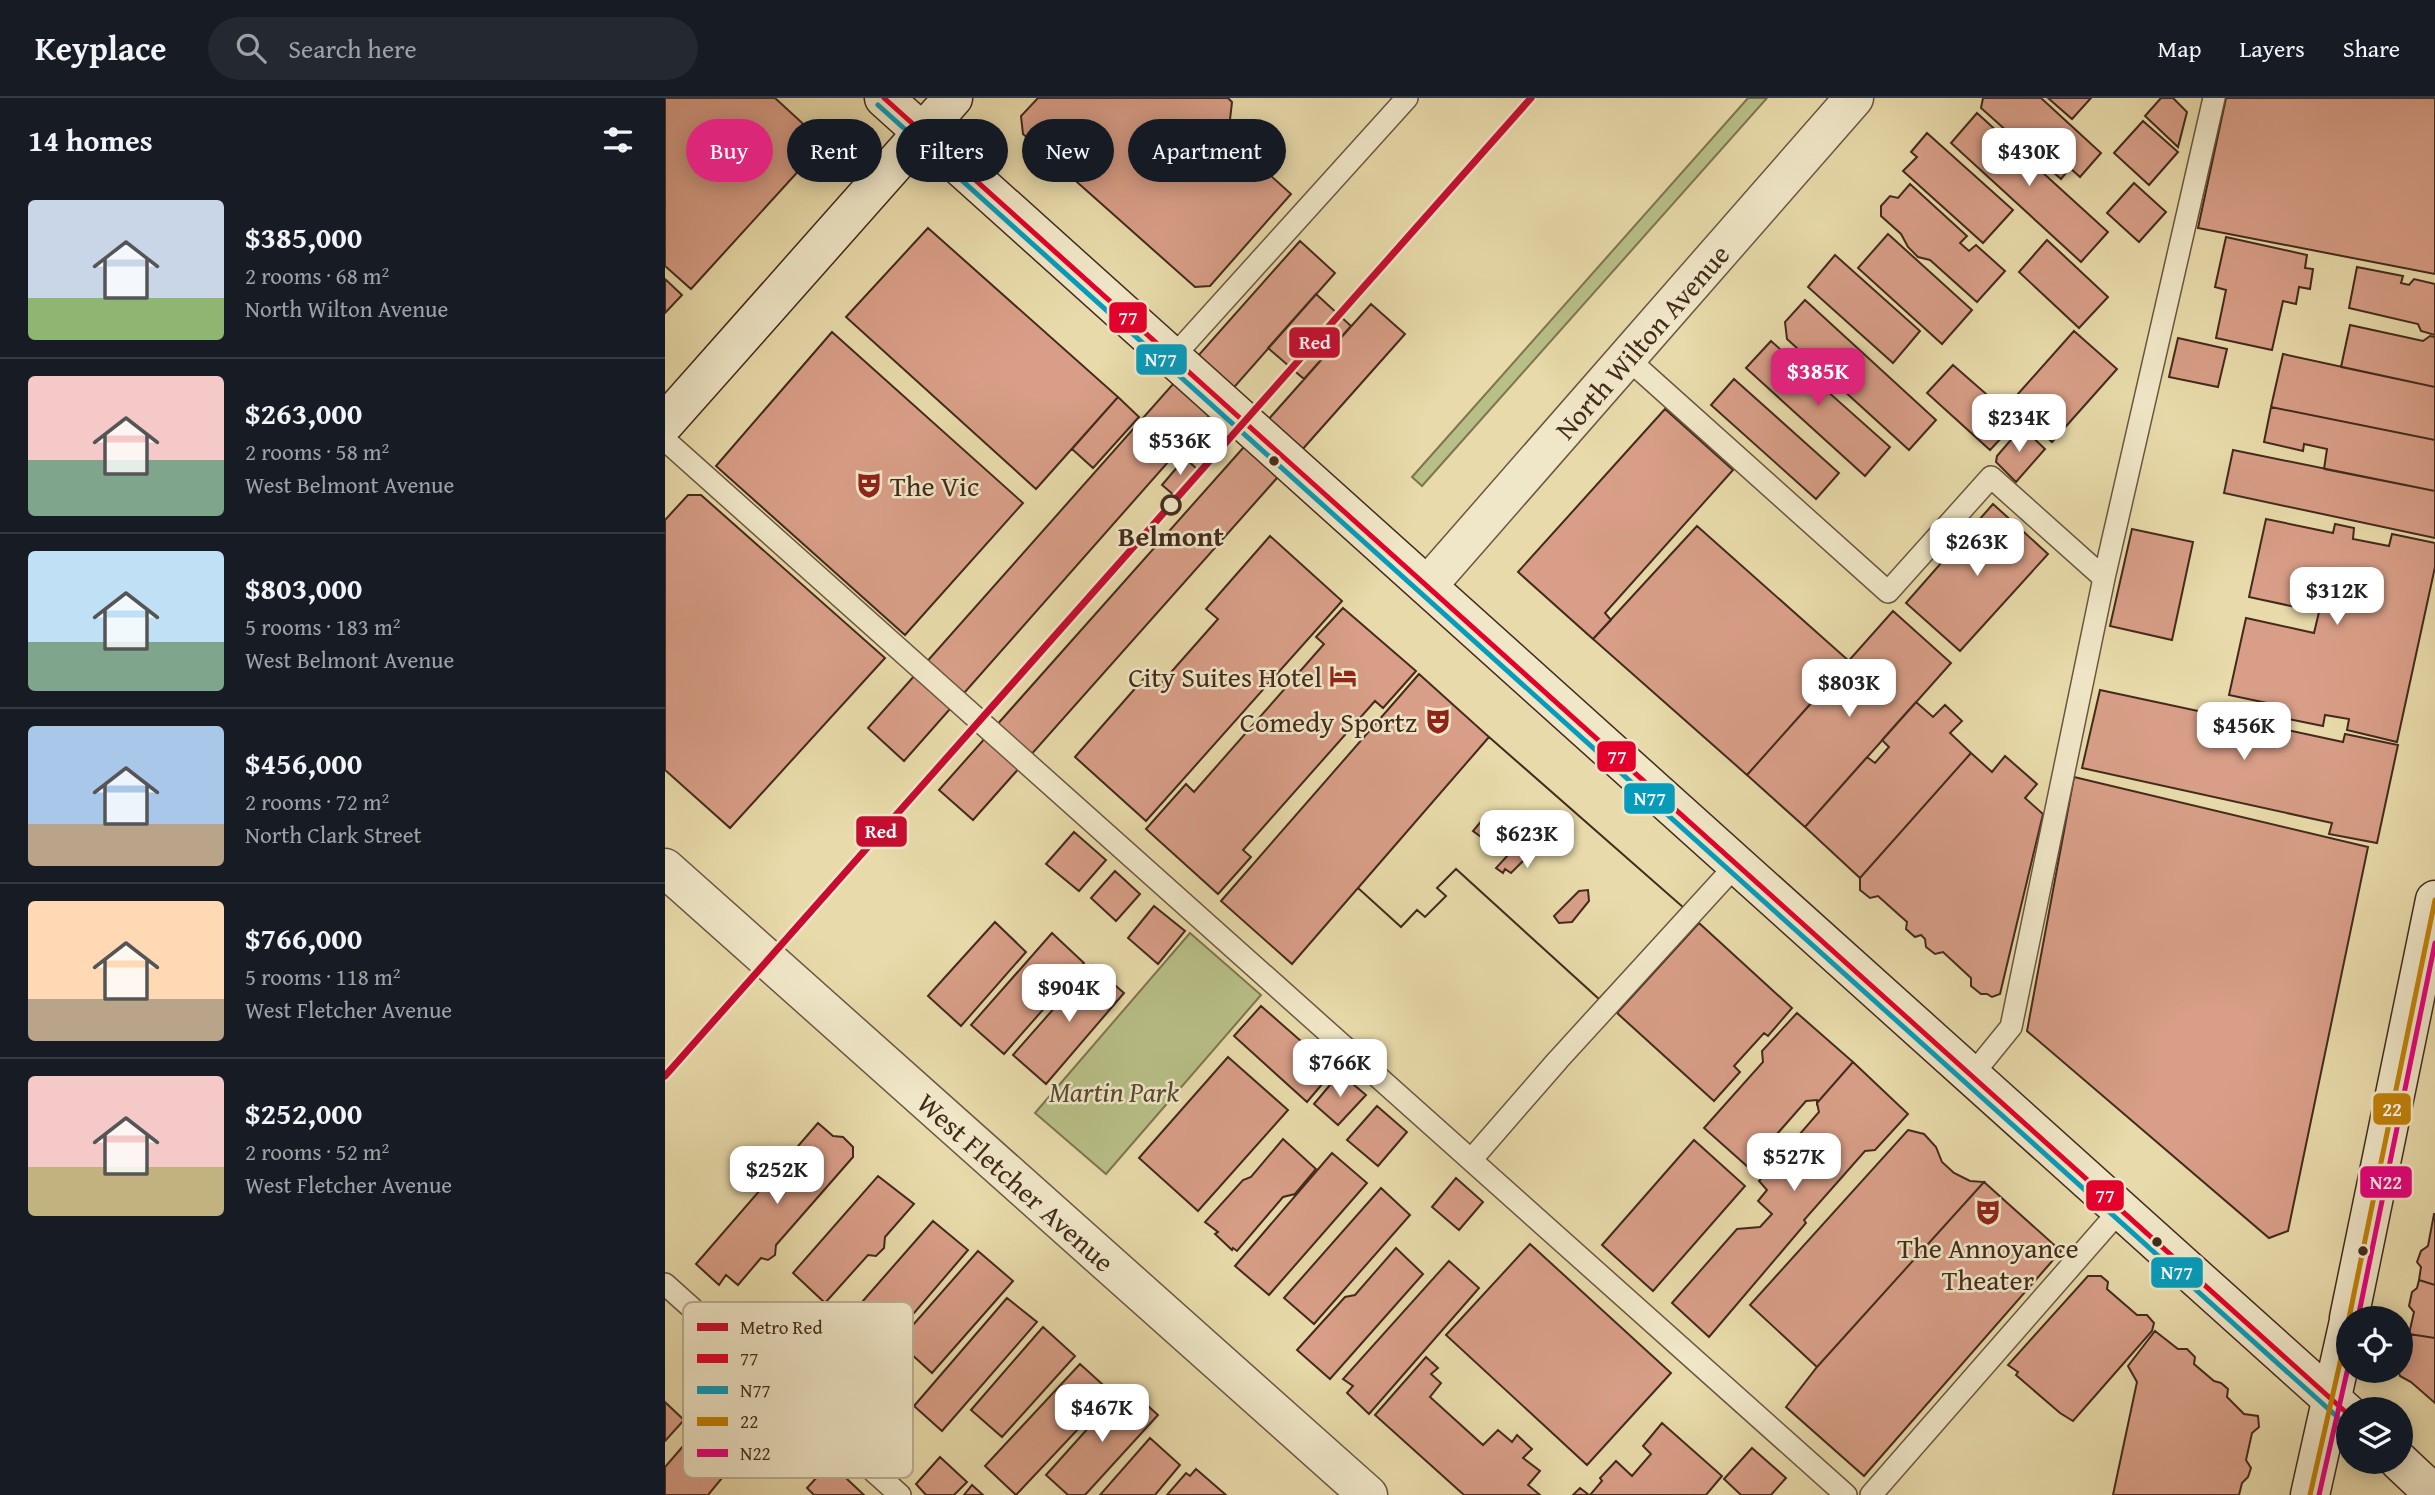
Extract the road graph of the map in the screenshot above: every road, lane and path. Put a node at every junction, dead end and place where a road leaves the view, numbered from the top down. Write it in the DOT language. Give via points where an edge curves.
graph roads {
  1 [pos="884,98"];
  2 [pos="953,98"];
  3 [pos="1407,98"];
  4 [pos="1854,98"];
  5 [pos="2214,98"];
  6 [pos="907,119"];
  7 [pos="935,119"];
  8 [pos="896,163"];
  9 [pos="978,182"];
  10 [pos="1173,357"];
  11 [pos="1627,358"];
  12 [pos="665,424"];
  13 [pos="665,440"];
  14 [pos="2104,578"];
  15 [pos="1428,585"];
  16 [pos="1737,864"];
  17 [pos="665,869"];
  18 [pos="2435,900"];
  19 [pos="1972,1074"];
  20 [pos="1471,1160"];
  21 [pos="2121,1209"];
  22 [pos="665,1284"];
  23 [pos="685,1302"];
  24 [pos="2352,1306"];
  25 [pos="2336,1403"];
  26 [pos="2336,1419"];
  27 [pos="2413,1474"];
  28 [pos="881,1478"];
  29 [pos="900,1495"];
  30 [pos="1368,1495"];
  31 [pos="1846,1495"];
  32 [pos="1871,1495"];
  33 [pos="2310,1495"];
  34 [pos="2435,1495"];
  1 -- 6 [label="main road"];
  2 -- 7 [label="main road"];
  3 -- 10 [label="lane"];
  4 -- 11 [label="main road, North Wilton Avenue"];
  5 -- 14 [label="lane"];
  8 -- 12 [label="main road"];
  9 -- 10 [label="main road"];
  10 -- 15 [label="main road"];
  11 -- 14 [label="lane" via="1888,592 1991,477"];
  11 -- 15 [label="main road, North Wilton Avenue"];
  13 -- 20 [label="lane"];
  14 -- 19 [label="lane" via="2011,1027"];
  15 -- 16 [label="main road"];
  16 -- 19 [label="main road"];
  16 -- 20 [label="lane"];
  17 -- 30 [label="main road, West Fletcher Avenue"];
  18 -- 24 [label="main road"];
  19 -- 21 [label="main road"];
  20 -- 31 [label="lane"];
  21 -- 25 [label="main road"];
  21 -- 32 [label="lane"];
  22 -- 23 [label="lane"];
  26 -- 33 [label="main road"];
  27 -- 34 [label="main road"];
  28 -- 29 [label="lane"];
}
